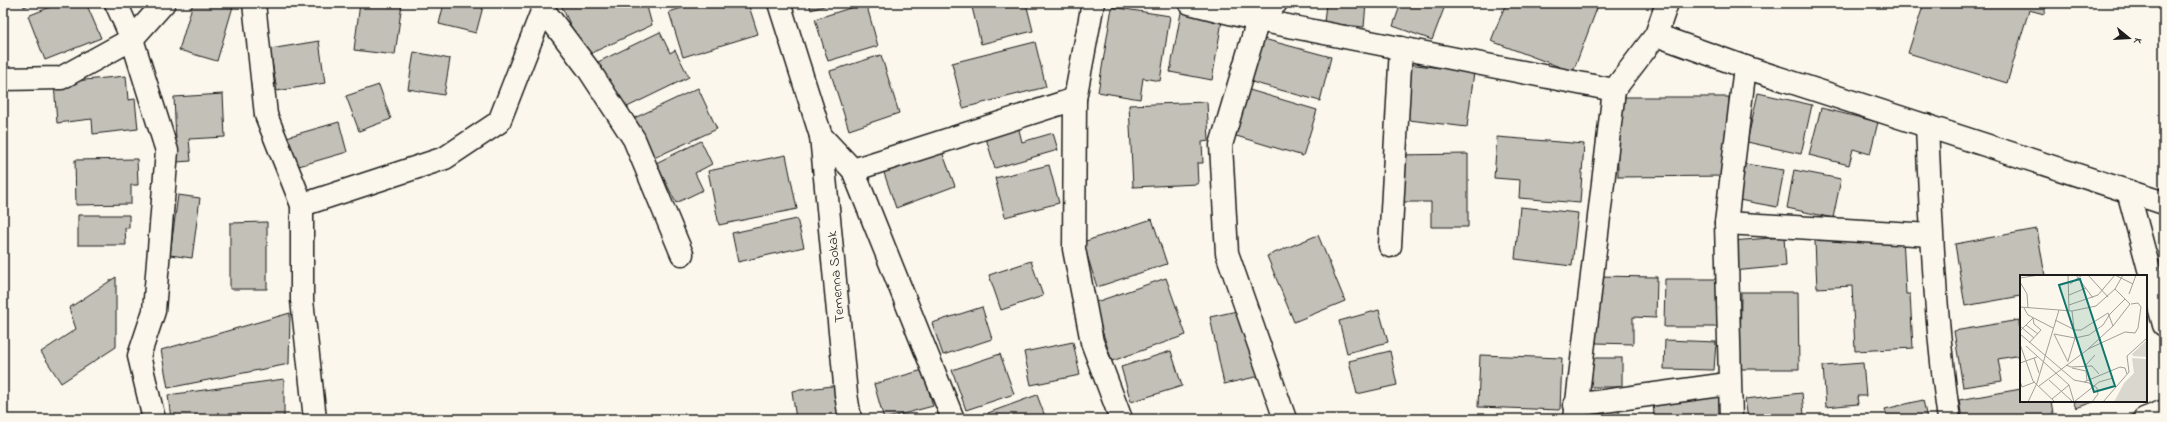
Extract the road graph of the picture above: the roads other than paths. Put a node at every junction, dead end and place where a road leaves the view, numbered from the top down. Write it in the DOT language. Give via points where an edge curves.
graph roads {
  1 [pos="116,3"];
  2 [pos="164,3"];
  3 [pos="254,3"];
  4 [pos="779,3"];
  5 [pos="1093,3"];
  6 [pos="1190,3"];
  7 [pos="1276,3"];
  8 [pos="1667,3"];
  9 [pos="543,6"];
  10 [pos="1258,20"];
  11 [pos="1656,36"];
  12 [pos="132,39"];
  13 [pos="1400,48"];
  14 [pos="1745,67"];
  15 [pos="3,79"];
  16 [pos="1614,90"];
  17 [pos="1075,99"];
  18 [pos="1927,125"];
  19 [pos="822,136"];
  20 [pos="853,170"];
  21 [pos="2128,191"];
  22 [pos="2164,203"];
  23 [pos="302,205"];
  24 [pos="1726,223"];
  25 [pos="1931,235"];
  26 [pos="1390,246"];
  27 [pos="682,254"];
  28 [pos="2164,325"];
  29 [pos="1728,384"];
  30 [pos="2164,411"];
  31 [pos="1575,412"];
  32 [pos="154,419"];
  33 [pos="315,419"];
  34 [pos="850,419"];
  35 [pos="953,419"];
  36 [pos="1121,419"];
  37 [pos="1285,419"];
  38 [pos="1731,419"];
  39 [pos="1949,419"];
  40 [pos="2144,419"];
  1 -- 12 [label="street"];
  2 -- 12 [label="street"];
  3 -- 23 [label="street" via="266,115"];
  4 -- 19 [label="street"];
  5 -- 17 [label="street"];
  6 -- 10 [label="street"];
  7 -- 10 [label="street"];
  8 -- 11 [label="street"];
  9 -- 23 [label="street" via="499,122 445,158"];
  9 -- 27 [label="street" via="590,70 634,139"];
  10 -- 13 [label="street"];
  10 -- 37 [label="street" via="1221,145 1227,253"];
  11 -- 14 [label="street"];
  11 -- 16 [label="street"];
  12 -- 15 [label="street" via="61,78"];
  12 -- 32 [label="street" via="167,151 154,311 139,356"];
  13 -- 16 [label="street"];
  13 -- 26 [label="street"];
  14 -- 18 [label="street"];
  14 -- 24 [label="street"];
  16 -- 31 [label="street"];
  17 -- 20 [label="street"];
  17 -- 36 [label="street" via="1074,249 1092,342"];
  18 -- 21 [label="street"];
  18 -- 25 [label="street"];
  19 -- 20 [label="street"];
  19 -- 34 [label="street, Temenna Sokak"];
  20 -- 35 [label="street"];
  21 -- 22 [label="street"];
  21 -- 28 [label="street"];
  23 -- 33 [label="street" via="302,300"];
  24 -- 25 [label="street"];
  24 -- 29 [label="street"];
  25 -- 39 [label="street" via="1942,372"];
  29 -- 31 [label="street"];
  29 -- 38 [label="street"];
  30 -- 40 [label="street"];
}
